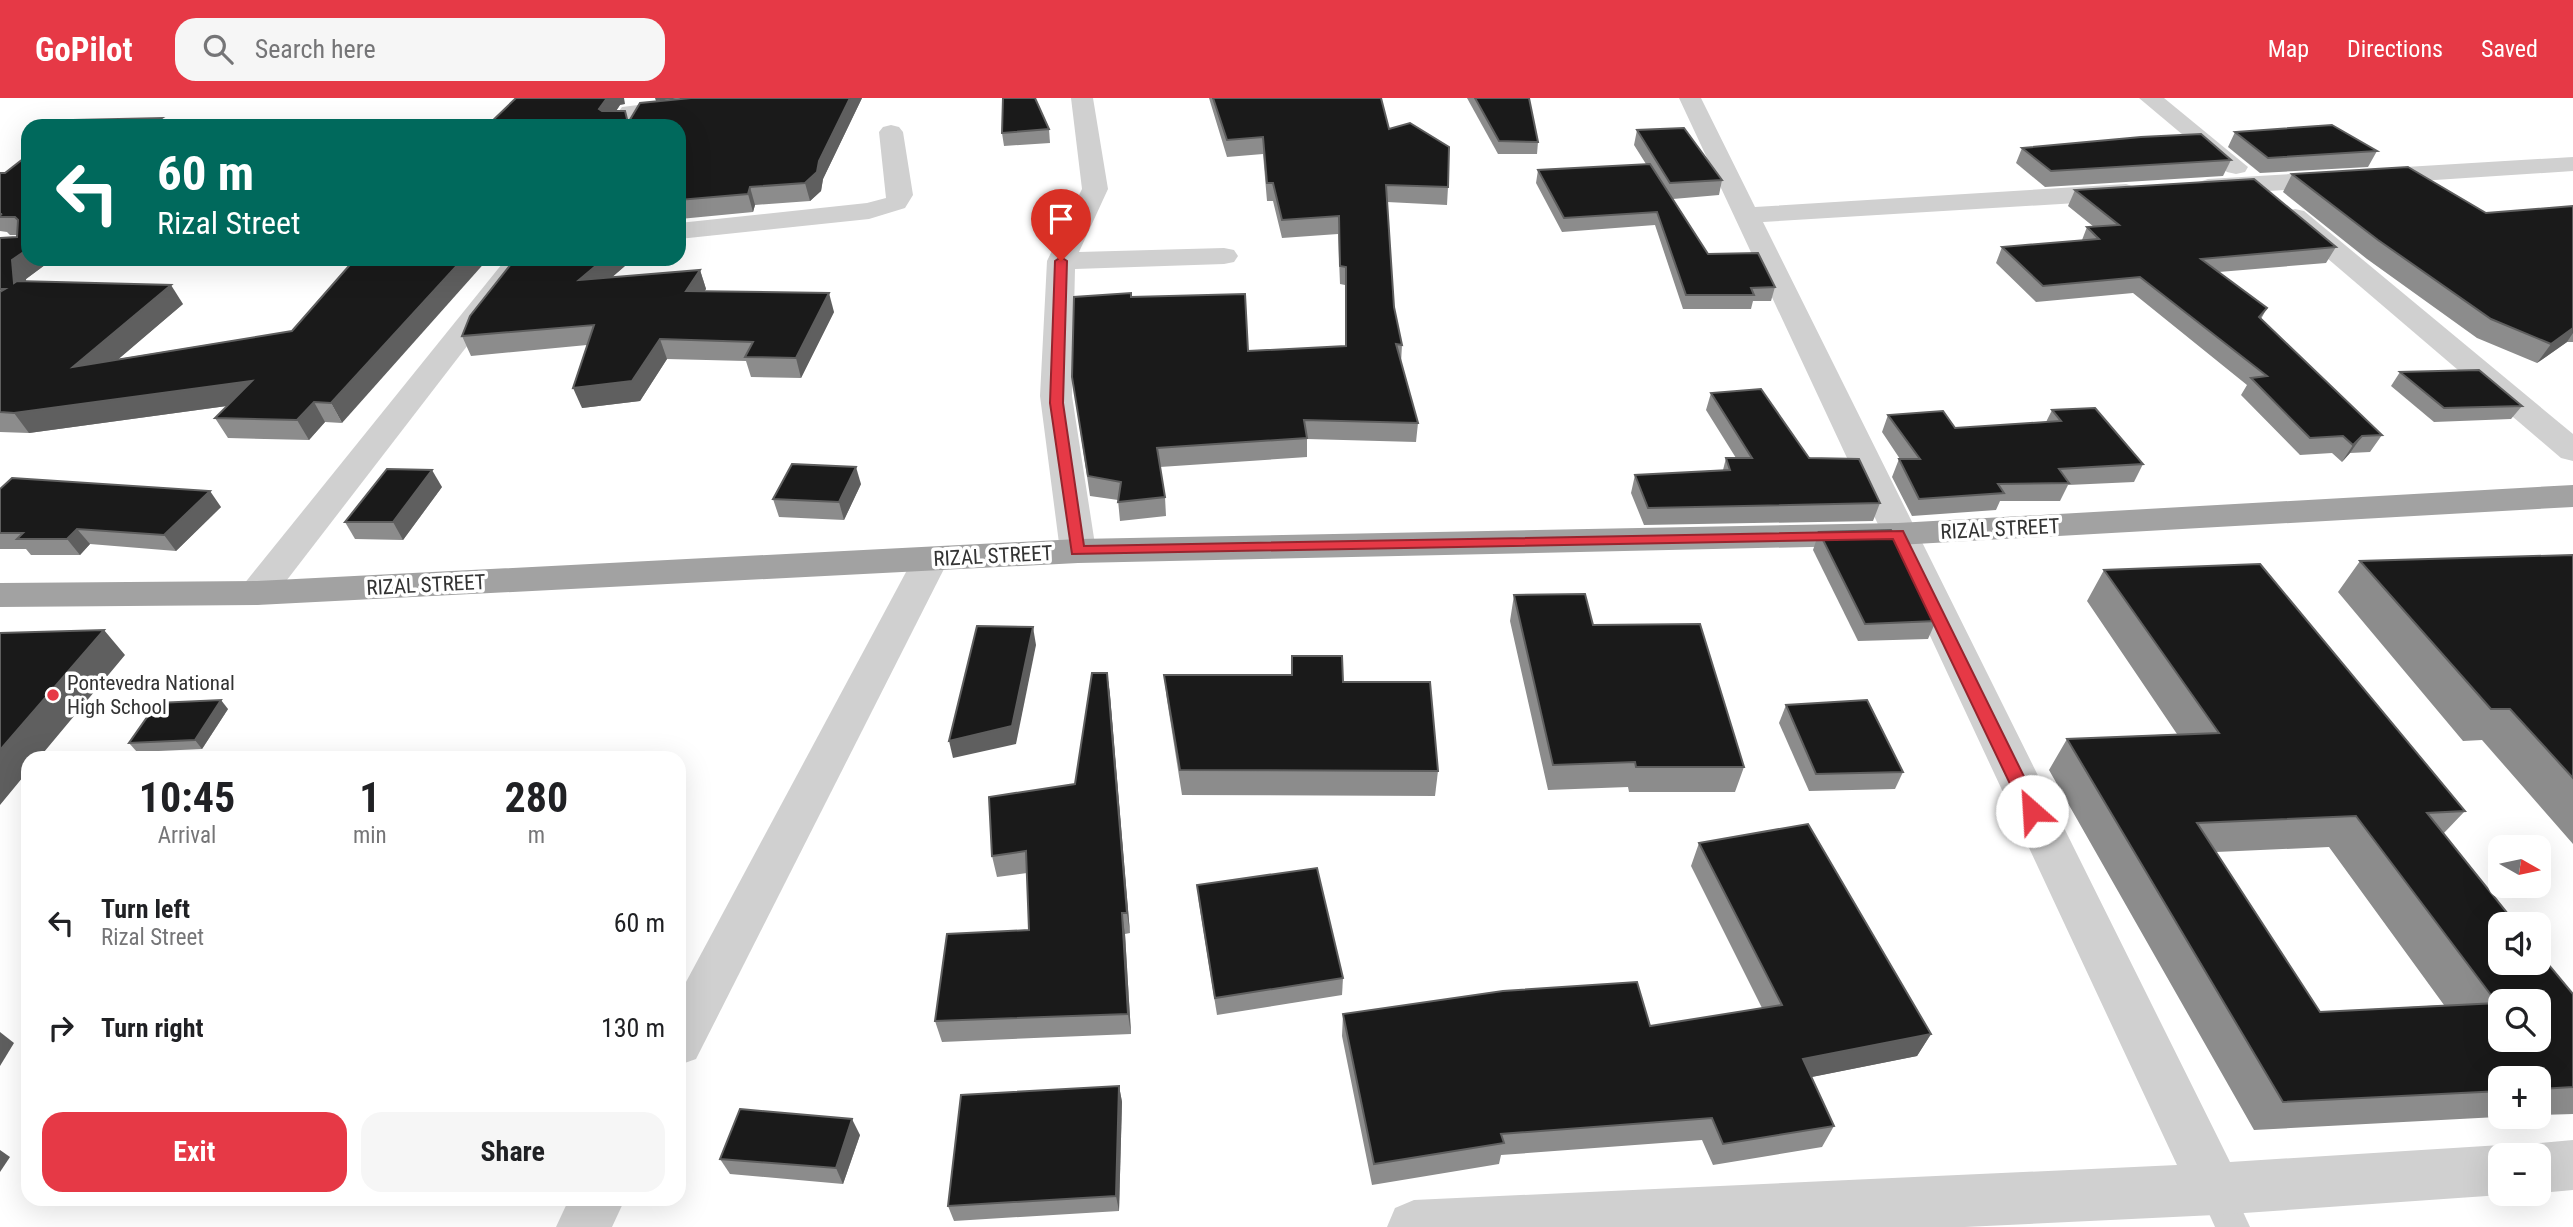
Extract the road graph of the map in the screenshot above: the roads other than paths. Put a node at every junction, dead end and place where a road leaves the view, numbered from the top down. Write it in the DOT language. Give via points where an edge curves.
graph roads {
  1 [pos="1082,98"];
  2 [pos="1690,98"];
  3 [pos="2150,98"];
  4 [pos="707,105"];
  5 [pos="630,112"];
  6 [pos="891,132"];
  7 [pos="2573,164"];
  8 [pos="2256,184"];
  9 [pos="2187,188"];
  10 [pos="2146,190"];
  11 [pos="1748,215"];
  12 [pos="686,230"];
  13 [pos="1224,256"];
  14 [pos="1061,261"];
  15 [pos="514,266"];
  16 [pos="2573,451"];
  17 [pos="2573,496"];
  18 [pos="1898,534"];
  19 [pos="1078,551"];
  20 [pos="931,559"];
  21 [pos="257,593"];
  22 [pos="0,596"];
  23 [pos="686,1030"];
  24 [pos="2573,1165"];
  25 [pos="2551,1167"];
  26 [pos="2488,1172"];
  27 [pos="594,1206"];
  28 [pos="2224,1208"];
  29 [pos="583,1227"];
  30 [pos="1414,1227"];
  1 -- 14 [label="street" via="1095,189"];
  2 -- 11 [label="street"];
  3 -- 8 [label="street"];
  4 -- 5 [label="street"];
  6 -- 12 [label="street" via="901,195 896,203 869,211"];
  7 -- 8 [label="street"];
  8 -- 9 [label="street"];
  8 -- 16 [label="street"];
  10 -- 11 [label="street"];
  11 -- 18 [label="street"];
  13 -- 14 [label="street"];
  14 -- 19 [label="street" via="1056,403"];
  15 -- 21 [label="street"];
  17 -- 18 [label="highway, RIZAL STREET"];
  18 -- 19 [label="highway, RIZAL STREET"];
  18 -- 28 [label="street"];
  19 -- 20 [label="highway, RIZAL STREET"];
  20 -- 21 [label="highway, RIZAL STREET"];
  20 -- 23 [label="street"];
  21 -- 22 [label="highway, RIZAL STREET"];
  24 -- 25 [label="street"];
  26 -- 28 [label="street"];
  27 -- 29 [label="street"];
  28 -- 30 [label="street"];
}
